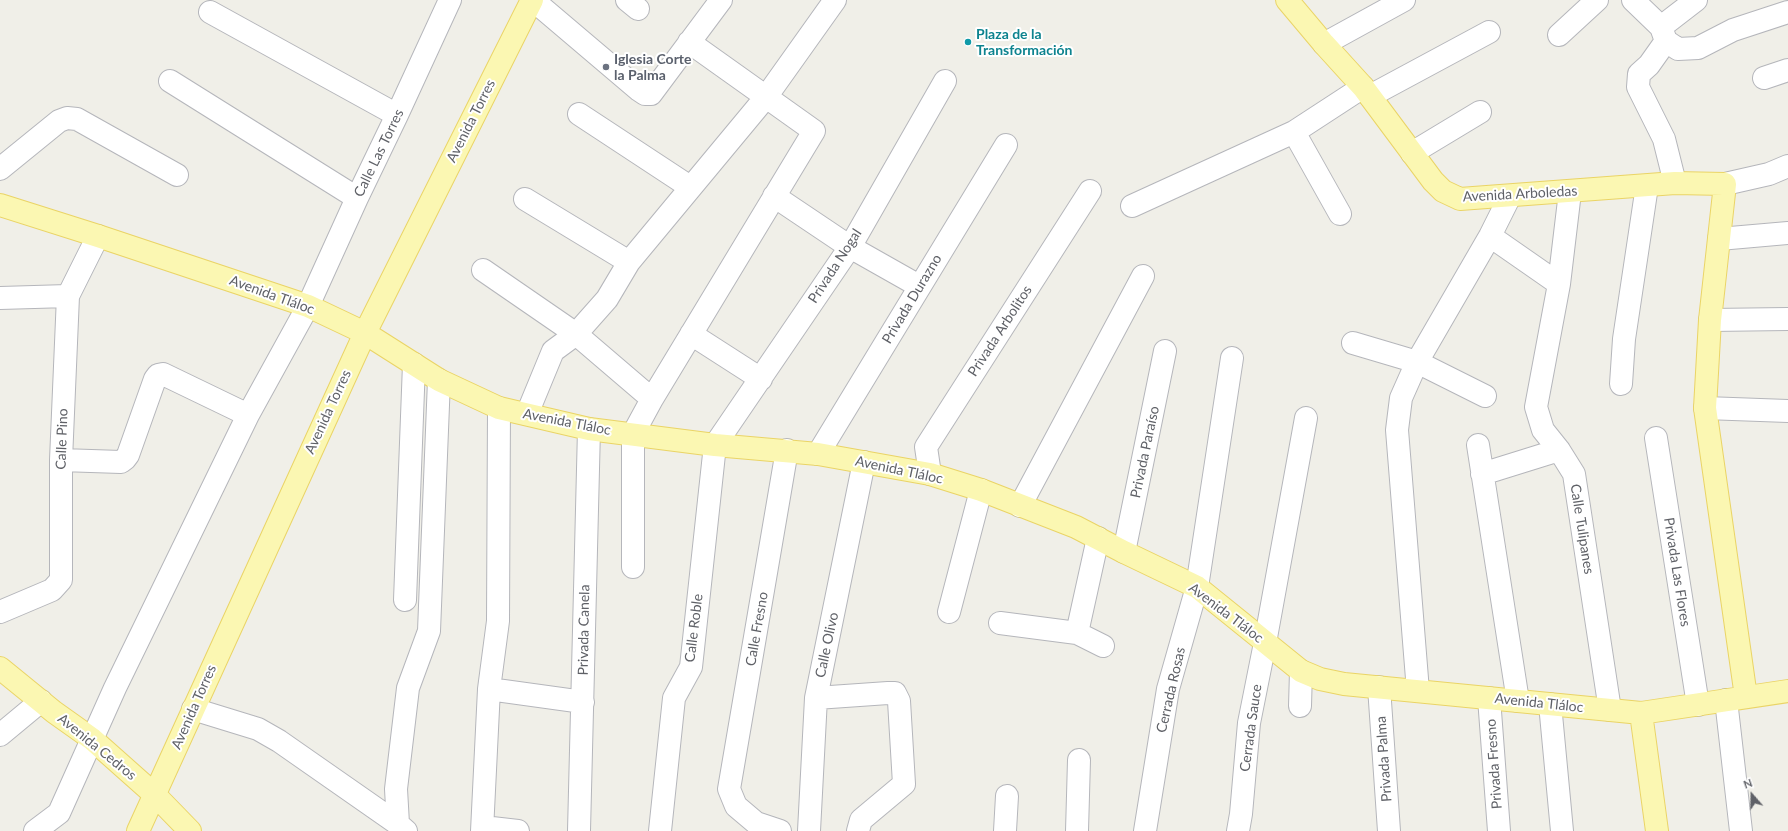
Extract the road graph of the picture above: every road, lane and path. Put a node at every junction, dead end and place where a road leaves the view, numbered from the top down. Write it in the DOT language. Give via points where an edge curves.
graph roads {
  1 [pos="450,0"];
  2 [pos="533,0"];
  3 [pos="721,0"];
  4 [pos="835,0"];
  5 [pos="1287,0"];
  6 [pos="1404,0"];
  7 [pos="1597,0"];
  8 [pos="1633,0"];
  9 [pos="1696,0"];
  10 [pos="210,12"];
  11 [pos="1788,12"];
  12 [pos="1489,32"];
  13 [pos="1664,34"];
  14 [pos="1559,35"];
  15 [pos="690,42"];
  16 [pos="1324,44"];
  17 [pos="1788,70"];
  18 [pos="1764,78"];
  19 [pos="170,81"];
  20 [pos="945,81"];
  21 [pos="1367,91"];
  22 [pos="766,97"];
  23 [pos="1480,112"];
  24 [pos="579,114"];
  25 [pos="397,115"];
  26 [pos="1294,132"];
  27 [pos="1006,144"];
  28 [pos="1412,153"];
  29 [pos="1788,166"];
  30 [pos="0,169"];
  31 [pos="177,174"];
  32 [pos="1675,183"];
  33 [pos="1725,184"];
  34 [pos="1647,186"];
  35 [pos="690,188"];
  36 [pos="1090,191"];
  37 [pos="1570,192"];
  38 [pos="774,196"];
  39 [pos="1510,196"];
  40 [pos="356,198"];
  41 [pos="525,199"];
  42 [pos="0,205"];
  43 [pos="1132,206"];
  44 [pos="1340,214"];
  45 [pos="1788,233"];
  46 [pos="98,236"];
  47 [pos="1490,236"];
  48 [pos="1719,239"];
  49 [pos="850,247"];
  50 [pos="629,262"];
  51 [pos="483,270"];
  52 [pos="1143,276"];
  53 [pos="1559,284"];
  54 [pos="919,286"];
  55 [pos="68,296"];
  56 [pos="0,298"];
  57 [pos="308,306"];
  58 [pos="1788,319"];
  59 [pos="1710,320"];
  60 [pos="364,333"];
  61 [pos="576,334"];
  62 [pos="691,334"];
  63 [pos="1353,343"];
  64 [pos="1166,351"];
  65 [pos="1232,358"];
  66 [pos="1417,362"];
  67 [pos="414,364"];
  68 [pos="761,379"];
  69 [pos="439,380"];
  70 [pos="1620,384"];
  71 [pos="1485,396"];
  72 [pos="652,399"];
  73 [pos="499,408"];
  74 [pos="1705,408"];
  75 [pos="1788,412"];
  76 [pos="527,414"];
  77 [pos="248,415"];
  78 [pos="1306,418"];
  79 [pos="589,429"];
  80 [pos="633,434"];
  81 [pos="1656,438"];
  82 [pos="714,445"];
  83 [pos="1478,445"];
  84 [pos="787,450"];
  85 [pos="1559,450"];
  86 [pos="818,454"];
  87 [pos="61,460"];
  88 [pos="864,462"];
  89 [pos="930,474"];
  90 [pos="1482,474"];
  91 [pos="980,490"];
  92 [pos="1020,506"];
  93 [pos="1098,538"];
  94 [pos="1124,552"];
  95 [pos="632,567"];
  96 [pos="1196,587"];
  97 [pos="405,600"];
  98 [pos="0,612"];
  99 [pos="949,612"];
  100 [pos="1000,623"];
  101 [pos="1077,633"];
  102 [pos="1265,643"];
  103 [pos="1103,646"];
  104 [pos="0,668"];
  105 [pos="1301,671"];
  106 [pos="1379,687"];
  107 [pos="489,689"];
  108 [pos="1418,691"];
  109 [pos="1788,691"];
  110 [pos="816,698"];
  111 [pos="1489,698"];
  112 [pos="1736,699"];
  113 [pos="1518,700"];
  114 [pos="41,701"];
  115 [pos="583,702"];
  116 [pos="1550,704"];
  117 [pos="1698,705"];
  118 [pos="1300,706"];
  119 [pos="193,709"];
  120 [pos="1610,710"];
  121 [pos="1641,713"];
  122 [pos="0,735"];
  123 [pos="92,739"];
  124 [pos="1079,760"];
  125 [pos="155,796"];
  126 [pos="1006,796"];
  127 [pos="54,822"];
  128 [pos="1239,822"];
  129 [pos="402,828"];
  130 [pos="483,829"];
  131 [pos="35,831"];
  132 [pos="138,831"];
  133 [pos="190,831"];
  134 [pos="518,831"];
  135 [pos="580,831"];
  136 [pos="660,831"];
  137 [pos="780,831"];
  138 [pos="809,831"];
  139 [pos="858,831"];
  140 [pos="1005,831"];
  141 [pos="1077,831"];
  142 [pos="1145,831"];
  143 [pos="1389,831"];
  144 [pos="1499,831"];
  145 [pos="1562,831"];
  146 [pos="1657,831"];
  147 [pos="1741,831"];
  1 -- 25 [label="street, Calle Las Torres"];
  2 -- 15 [label="street" via="645,94 651,94"];
  2 -- 60 [label="main road, Avenida Torres"];
  3 -- 15 [label="street"];
  4 -- 22 [label="street"];
  5 -- 16 [label="main road, Avenida Arboledas"];
  6 -- 16 [label="street"];
  7 -- 14 [label="street"];
  8 -- 13 [label="street"];
  9 -- 13 [label="street"];
  10 -- 25 [label="street"];
  11 -- 13 [label="street" via="1733,30 1698,48 1678,49"];
  12 -- 21 [label="street"];
  13 -- 32 [label="street" via="1649,65 1639,74 1638,87 1664,139"];
  15 -- 22 [label="street"];
  16 -- 21 [label="main road, Avenida Arboledas"];
  17 -- 18 [label="street"];
  19 -- 40 [label="street"];
  20 -- 49 [label="street, Privada Nogal"];
  21 -- 26 [label="street"];
  21 -- 28 [label="main road, Avenida Arboledas"];
  22 -- 35 [label="street"];
  22 -- 38 [label="street" via="814,131"];
  23 -- 28 [label="street"];
  24 -- 35 [label="street"];
  25 -- 40 [label="street, Calle Las Torres"];
  26 -- 43 [label="street"];
  26 -- 44 [label="street"];
  27 -- 54 [label="street, Privada Durazno"];
  28 -- 39 [label="main road, Avenida Arboledas" via="1443,191 1460,199"];
  29 -- 33 [label="street" via="1769,174"];
  30 -- 31 [label="street" via="59,121 67,118 77,119"];
  32 -- 33 [label="main road, Avenida Arboledas"];
  32 -- 34 [label="main road, Avenida Arboledas"];
  33 -- 48 [label="main road"];
  34 -- 37 [label="main road, Avenida Arboledas"];
  34 -- 70 [label="street" via="1624,339"];
  35 -- 50 [label="street"];
  36 -- 89 [label="street, Privada Arbolitos" via="926,447"];
  37 -- 39 [label="main road, Avenida Arboledas"];
  37 -- 53 [label="street, Calle Tulipanes"];
  38 -- 49 [label="street"];
  38 -- 62 [label="street"];
  39 -- 47 [label="street"];
  40 -- 57 [label="street, Calle Las Torres"];
  41 -- 50 [label="street"];
  42 -- 46 [label="main road, Avenida Tláloc"];
  45 -- 48 [label="street"];
  46 -- 55 [label="street"];
  46 -- 57 [label="main road, Avenida Tláloc"];
  47 -- 53 [label="street"];
  47 -- 66 [label="street"];
  48 -- 59 [label="main road"];
  49 -- 54 [label="street"];
  49 -- 68 [label="street, Privada Nogal"];
  50 -- 61 [label="street" via="607,299"];
  51 -- 61 [label="street"];
  52 -- 92 [label="street"];
  53 -- 85 [label="street, Calle Tulipanes" via="1536,407 1543,430"];
  54 -- 86 [label="street, Privada Durazno"];
  55 -- 56 [label="street"];
  55 -- 87 [label="street, Calle Pino"];
  57 -- 60 [label="main road, Avenida Tláloc"];
  57 -- 77 [label="street, Calle Las Torres"];
  58 -- 59 [label="street"];
  59 -- 74 [label="main road"];
  60 -- 67 [label="main road, Avenida Tláloc"];
  60 -- 119 [label="main road, Avenida Torres"];
  61 -- 72 [label="street"];
  61 -- 76 [label="street" via="553,351"];
  62 -- 68 [label="street"];
  62 -- 72 [label="street"];
  63 -- 66 [label="street"];
  64 -- 94 [label="street, Privada Paraíso"];
  65 -- 96 [label="street, Cerrada Rosas"];
  66 -- 71 [label="street"];
  66 -- 108 [label="street" via="1401,398 1397,430"];
  67 -- 69 [label="main road, Avenida Tláloc"];
  67 -- 97 [label="street"];
  68 -- 82 [label="street, Privada Nogal"];
  69 -- 73 [label="main road, Avenida Tláloc"];
  69 -- 129 [label="street" via="429,631 408,688 396,790"];
  72 -- 80 [label="street"];
  73 -- 76 [label="main road, Avenida Tláloc"];
  73 -- 107 [label="street" via="498,621"];
  74 -- 75 [label="street"];
  74 -- 112 [label="main road"];
  76 -- 79 [label="main road, Avenida Tláloc"];
  77 -- 87 [label="street" via="163,374 158,375 125,459 121,462"];
  77 -- 123 [label="street, Calle Las Torres" via="114,688"];
  78 -- 102 [label="street, Cerrada Sauce"];
  79 -- 80 [label="main road, Avenida Tláloc"];
  79 -- 115 [label="street, Privada Canela"];
  80 -- 82 [label="main road, Avenida Tláloc"];
  80 -- 95 [label="street"];
  81 -- 117 [label="street, Privada Las Flores"];
  82 -- 84 [label="main road, Avenida Tláloc"];
  82 -- 136 [label="street, Calle Roble" via="691,666 674,698"];
  83 -- 90 [label="street"];
  84 -- 86 [label="main road, Avenida Tláloc"];
  84 -- 137 [label="street, Calle Fresno" via="729,789 736,806 756,823"];
  85 -- 90 [label="street"];
  85 -- 120 [label="street, Calle Tulipanes" via="1574,474"];
  86 -- 88 [label="main road, Avenida Tláloc"];
  87 -- 98 [label="street, Calle Pino" via="61,580 52,590"];
  88 -- 89 [label="main road, Avenida Tláloc"];
  88 -- 110 [label="street, Calle Olivo"];
  89 -- 91 [label="main road, Avenida Tláloc"];
  90 -- 113 [label="street"];
  91 -- 92 [label="main road, Avenida Tláloc"];
  91 -- 99 [label="street"];
  92 -- 93 [label="main road, Avenida Tláloc"];
  93 -- 94 [label="main road, Avenida Tláloc"];
  93 -- 101 [label="street"];
  94 -- 96 [label="main road, Avenida Tláloc"];
  96 -- 102 [label="main road, Avenida Tláloc"];
  96 -- 142 [label="street, Cerrada Rosas" via="1168,688"];
  100 -- 101 [label="street"];
  101 -- 103 [label="street"];
  102 -- 105 [label="main road, Avenida Tláloc"];
  102 -- 128 [label="street, Cerrada Sauce" via="1249,724"];
  104 -- 114 [label="main road, Avenida Cedros"];
  105 -- 106 [label="main road, Avenida Tláloc" via="1338,683"];
  105 -- 118 [label="street"];
  106 -- 108 [label="main road, Avenida Tláloc"];
  106 -- 143 [label="street, Privada Palma"];
  107 -- 115 [label="street"];
  107 -- 130 [label="street"];
  108 -- 111 [label="main road, Avenida Tláloc"];
  109 -- 112 [label="main road, Avenida Tláloc"];
  110 -- 138 [label="street, Calle Olivo"];
  110 -- 139 [label="street" via="895,693 899,701 904,784 861,820"];
  111 -- 113 [label="main road, Avenida Tláloc"];
  111 -- 144 [label="street, Privada Fresno"];
  112 -- 117 [label="main road, Avenida Tláloc"];
  112 -- 147 [label="street"];
  113 -- 116 [label="main road, Avenida Tláloc"];
  114 -- 122 [label="street"];
  114 -- 123 [label="main road, Avenida Cedros"];
  115 -- 135 [label="street, Privada Canela"];
  116 -- 120 [label="main road, Avenida Tláloc"];
  116 -- 145 [label="street"];
  117 -- 121 [label="main road, Avenida Tláloc"];
  119 -- 125 [label="main road, Avenida Torres"];
  119 -- 129 [label="street" via="258,729 279,741"];
  120 -- 121 [label="main road, Avenida Tláloc"];
  121 -- 146 [label="main road"];
  123 -- 125 [label="main road, Avenida Cedros"];
  123 -- 127 [label="street, Calle Las Torres"];
  124 -- 141 [label="street"];
  125 -- 132 [label="main road, Avenida Torres"];
  125 -- 133 [label="main road, Avenida Cedros"];
  126 -- 140 [label="street"];
  127 -- 131 [label="street"];
  130 -- 134 [label="street"];
}
